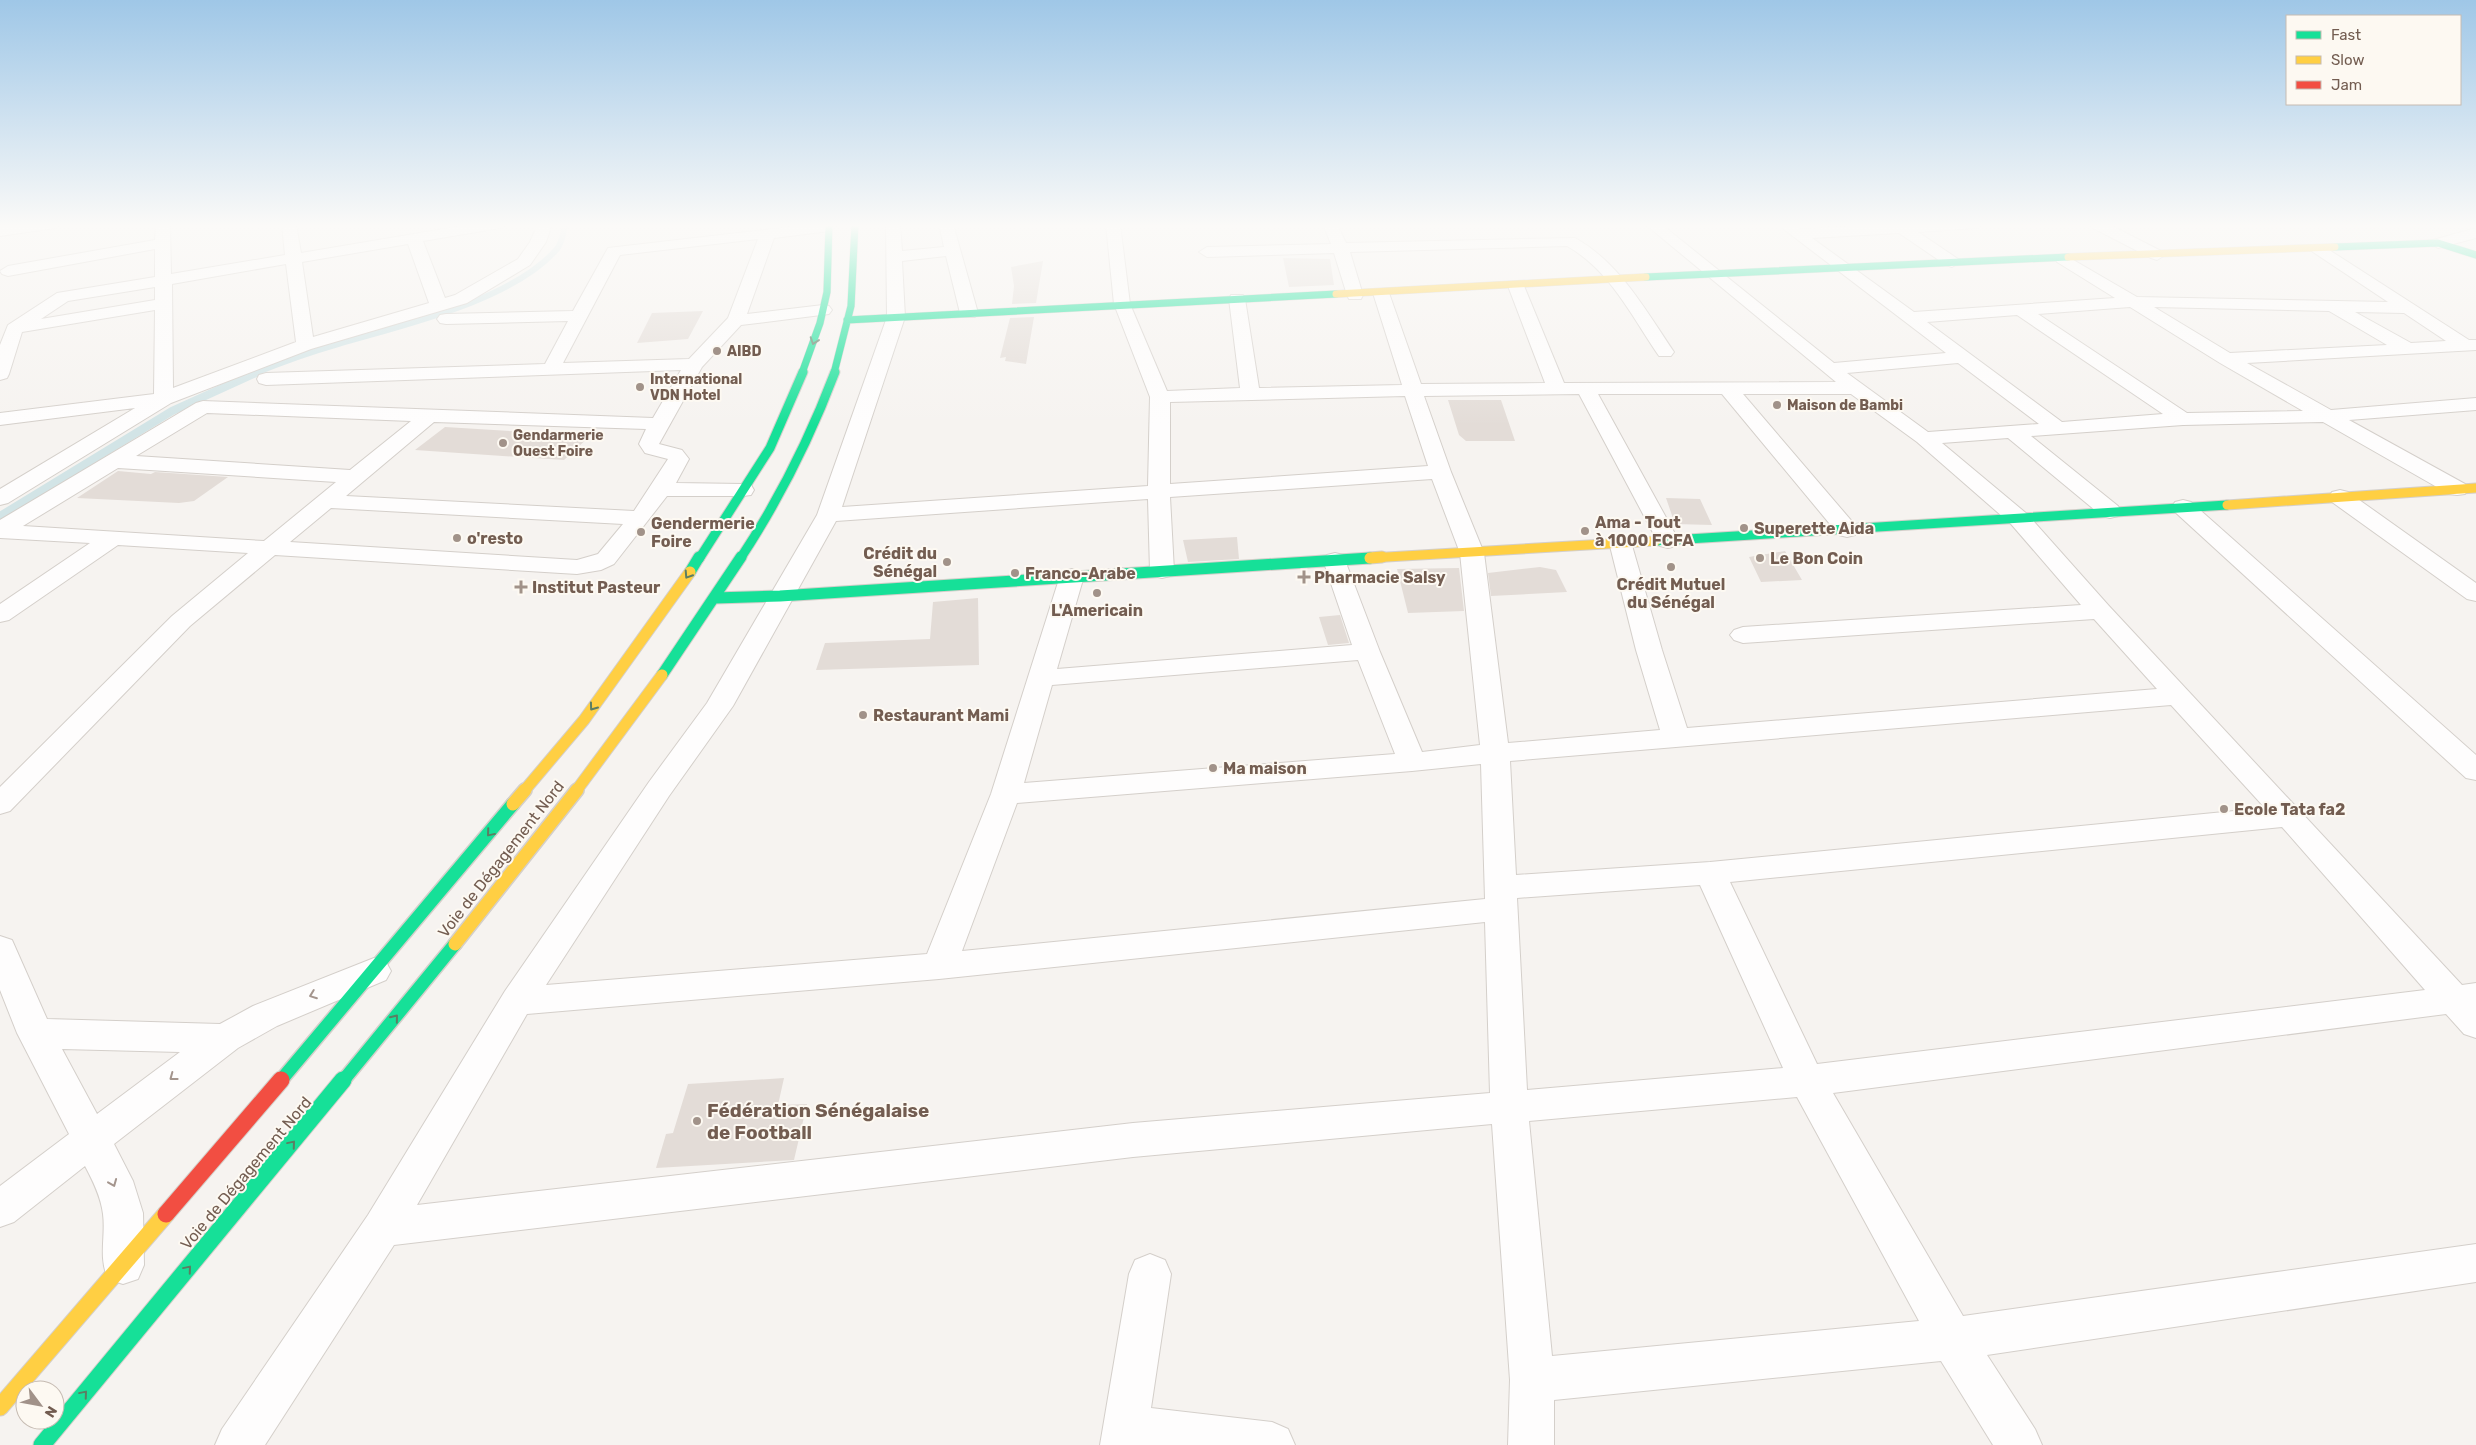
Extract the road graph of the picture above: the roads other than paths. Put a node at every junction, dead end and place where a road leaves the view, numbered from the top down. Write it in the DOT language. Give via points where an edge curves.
graph roads {
  1 [pos="96,291"];
  2 [pos="163,291"];
  3 [pos="298,291"];
  4 [pos="434,291"];
  5 [pos="474,291"];
  6 [pos="592,291"];
  7 [pos="747,291"];
  8 [pos="825,291"];
  9 [pos="853,291"];
  10 [pos="895,291"];
  11 [pos="963,291"];
  12 [pos="1120,291"];
  13 [pos="1354,291"];
  14 [pos="1411,291"];
  15 [pos="1518,291"];
  16 [pos="1624,291"];
  17 [pos="1734,291"];
  18 [pos="1872,291"];
  19 [pos="2118,291"];
  20 [pos="2381,291"];
  21 [pos="1381,293"];
  22 [pos="1355,295"];
  23 [pos="1238,299"];
  24 [pos="2136,302"];
  25 [pos="163,304"];
  26 [pos="1122,304"];
  27 [pos="2331,306"];
  28 [pos="2406,308"];
  29 [pos="823,310"];
  30 [pos="2020,310"];
  31 [pos="442,313"];
  32 [pos="969,313"];
  33 [pos="578,316"];
  34 [pos="896,317"];
  35 [pos="1908,318"];
  36 [pos="736,320"];
  37 [pos="847,320"];
  38 [pos="7,330"];
  39 [pos="305,345"];
  40 [pos="2470,345"];
  41 [pos="2406,348"];
  42 [pos="1665,352"];
  43 [pos="1960,357"];
  44 [pos="2226,359"];
  45 [pos="694,364"];
  46 [pos="551,369"];
  47 [pos="1830,369"];
  48 [pos="0,372"];
  49 [pos="266,379"];
  50 [pos="1585,388"];
  51 [pos="1728,388"];
  52 [pos="1856,388"];
  53 [pos="1557,389"];
  54 [pos="1413,391"];
  55 [pos="1250,393"];
  56 [pos="1160,396"];
  57 [pos="164,399"];
  58 [pos="2476,404"];
  59 [pos="430,415"];
  60 [pos="2326,416"];
  61 [pos="0,419"];
  62 [pos="2183,420"];
  63 [pos="659,424"];
  64 [pos="2058,428"];
  65 [pos="2012,431"];
  66 [pos="1924,438"];
  67 [pos="113,461"];
  68 [pos="1440,472"];
  69 [pos="354,477"];
  70 [pos="661,489"];
  71 [pos="2467,489"];
  72 [pos="743,490"];
  73 [pos="1159,490"];
  74 [pos="2340,497"];
  75 [pos="0,498"];
  76 [pos="325,502"];
  77 [pos="2183,507"];
  78 [pos="2110,511"];
  79 [pos="828,515"];
  80 [pos="640,518"];
  81 [pos="2019,519"];
  82 [pos="0,530"];
  83 [pos="1847,530"];
  84 [pos="113,538"];
  85 [pos="1668,540"];
  86 [pos="1620,542"];
  87 [pos="266,549"];
  88 [pos="1472,552"];
  89 [pos="1335,560"];
  90 [pos="1162,572"];
  91 [pos="1072,576"];
  92 [pos="2471,586"];
  93 [pos="780,596"];
  94 [pos="715,598"];
  95 [pos="2100,611"];
  96 [pos="0,615"];
  97 [pos="1743,635"];
  98 [pos="1367,652"];
  99 [pos="1041,678"];
  100 [pos="2176,696"];
  101 [pos="1676,737"];
  102 [pos="1495,753"];
  103 [pos="1412,762"];
  104 [pos="2476,771"];
  105 [pos="1006,794"];
  106 [pos="0,804"];
  107 [pos="2289,816"];
  108 [pos="1710,873"];
  109 [pos="1501,898"];
  110 [pos="0,949"];
  111 [pos="939,966"];
  112 [pos="374,971"];
  113 [pos="517,1001"];
  114 [pos="2469,1006"];
  115 [pos="35,1033"];
  116 [pos="225,1038"];
  117 [pos="1807,1081"];
  118 [pos="1509,1107"];
  119 [pos="91,1139"];
  120 [pos="0,1209"];
  121 [pos="382,1228"];
  122 [pos="2476,1263"];
  123 [pos="123,1265"];
  124 [pos="1150,1274"];
  125 [pos="1952,1339"];
  126 [pos="1532,1380"];
  127 [pos="0,1407"];
  128 [pos="1124,1436"];
  129 [pos="42,1445"];
  130 [pos="238,1445"];
  131 [pos="1272,1445"];
  132 [pos="1531,1445"];
  133 [pos="2019,1445"];
  1 -- 38 [label="street" via="63,297"];
  2 -- 25 [label="street"];
  3 -- 39 [label="street"];
  4 -- 31 [label="street"];
  5 -- 31 [label="street"];
  6 -- 33 [label="street"];
  7 -- 36 [label="street"];
  8 -- 29 [label="main road, Voie de Dégagement Nord"];
  9 -- 37 [label="main road, Voie de Dégagement Nord"];
  10 -- 34 [label="street"];
  11 -- 32 [label="street"];
  12 -- 26 [label="street"];
  13 -- 22 [label="street"];
  14 -- 21 [label="main road"];
  15 -- 53 [label="street"];
  16 -- 42 [label="street"];
  17 -- 47 [label="street"];
  18 -- 35 [label="street"];
  19 -- 24 [label="street"];
  20 -- 28 [label="street"];
  21 -- 22 [label="main road"];
  21 -- 54 [label="street"];
  22 -- 23 [label="main road"];
  23 -- 26 [label="main road"];
  23 -- 55 [label="street"];
  24 -- 27 [label="street"];
  24 -- 30 [label="street"];
  24 -- 44 [label="street"];
  25 -- 38 [label="street"];
  25 -- 57 [label="street"];
  26 -- 32 [label="main road"];
  26 -- 56 [label="street"];
  27 -- 28 [label="street"];
  27 -- 41 [label="street"];
  28 -- 40 [label="street"];
  29 -- 36 [label="street"];
  29 -- 72 [label="main road, Voie de Dégagement Nord, one-way" via="794,396 770,448"];
  30 -- 35 [label="street"];
  30 -- 62 [label="street"];
  31 -- 33 [label="street"];
  31 -- 39 [label="street"];
  32 -- 34 [label="main road"];
  33 -- 46 [label="street"];
  34 -- 37 [label="main road"];
  34 -- 79 [label="street"];
  35 -- 43 [label="street"];
  36 -- 45 [label="street"];
  37 -- 94 [label="main road, Voie de Dégagement Nord" via="825,398 797,460 765,519"];
  38 -- 48 [label="street"];
  39 -- 57 [label="street"];
  40 -- 41 [label="street"];
  41 -- 44 [label="street"];
  43 -- 47 [label="street"];
  43 -- 64 [label="street"];
  44 -- 60 [label="street"];
  45 -- 46 [label="street"];
  45 -- 63 [label="street"];
  46 -- 49 [label="street"];
  47 -- 52 [label="street"];
  50 -- 51 [label="street"];
  50 -- 53 [label="street"];
  50 -- 85 [label="street"];
  51 -- 52 [label="street"];
  51 -- 83 [label="street"];
  52 -- 66 [label="street"];
  53 -- 54 [label="street"];
  54 -- 55 [label="street"];
  54 -- 68 [label="street"];
  55 -- 56 [label="street"];
  56 -- 73 [label="street"];
  57 -- 61 [label="street"];
  57 -- 75 [label="street"];
  58 -- 60 [label="street"];
  59 -- 63 [label="street"];
  59 -- 67 [label="street" via="203,407"];
  59 -- 69 [label="street"];
  60 -- 62 [label="street"];
  60 -- 71 [label="street"];
  62 -- 64 [label="street"];
  63 -- 70 [label="street" via="649,444 652,448 675,454 679,459"];
  64 -- 65 [label="street"];
  65 -- 66 [label="street"];
  65 -- 78 [label="street"];
  66 -- 81 [label="street"];
  67 -- 69 [label="street"];
  67 -- 82 [label="street"];
  68 -- 73 [label="street"];
  68 -- 88 [label="street"];
  69 -- 76 [label="street"];
  70 -- 72 [label="street"];
  70 -- 80 [label="street"];
  71 -- 74 [label="main road"];
  72 -- 112 [label="main road, Voie de Dégagement Nord, one-way" via="674,596 584,720"];
  73 -- 79 [label="street"];
  73 -- 90 [label="street"];
  74 -- 77 [label="main road"];
  74 -- 92 [label="street"];
  76 -- 80 [label="street"];
  76 -- 87 [label="street"];
  77 -- 78 [label="main road"];
  77 -- 104 [label="street"];
  78 -- 81 [label="main road"];
  79 -- 93 [label="street"];
  80 -- 87 [label="street" via="606,559 577,568"];
  81 -- 83 [label="main road"];
  81 -- 95 [label="street"];
  82 -- 84 [label="street"];
  83 -- 85 [label="main road"];
  84 -- 87 [label="street"];
  84 -- 96 [label="street"];
  85 -- 86 [label="main road"];
  86 -- 88 [label="main road"];
  86 -- 101 [label="street"];
  87 -- 106 [label="street" via="181,621"];
  88 -- 89 [label="main road"];
  88 -- 102 [label="street"];
  89 -- 90 [label="main road"];
  89 -- 98 [label="street"];
  90 -- 91 [label="main road"];
  91 -- 93 [label="main road"];
  91 -- 99 [label="street"];
  93 -- 94 [label="main road"];
  93 -- 113 [label="street" via="719,706"];
  129 -- 94 [label="main road, Voie de Dégagement Nord, one-way" via="376,1042 530,850 654,689"];
  95 -- 97 [label="street"];
  95 -- 100 [label="street"];
  98 -- 99 [label="street"];
  98 -- 103 [label="street"];
  99 -- 105 [label="street"];
  100 -- 101 [label="street"];
  100 -- 107 [label="street"];
  101 -- 102 [label="street"];
  102 -- 103 [label="street"];
  102 -- 109 [label="street"];
  103 -- 105 [label="street"];
  105 -- 111 [label="street"];
  107 -- 108 [label="street"];
  107 -- 114 [label="street"];
  108 -- 109 [label="street"];
  108 -- 117 [label="street"];
  109 -- 111 [label="street"];
  109 -- 118 [label="street"];
  110 -- 115 [label="street"];
  111 -- 113 [label="street"];
  112 -- 116 [label="street, one-way" via="281,1008"];
  112 -- 123 [label="main road, Voie de Dégagement Nord"];
  113 -- 121 [label="street"];
  114 -- 117 [label="street"];
  115 -- 116 [label="street"];
  115 -- 119 [label="street"];
  116 -- 119 [label="street, one-way"];
  117 -- 118 [label="street"];
  117 -- 125 [label="street"];
  118 -- 121 [label="street" via="1133,1140"];
  118 -- 126 [label="street"];
  119 -- 120 [label="street"];
  119 -- 123 [label="street, one-way" via="113,1181 123,1213"];
  121 -- 130 [label="street"];
  122 -- 125 [label="street"];
  123 -- 127 [label="main road, Voie de Dégagement Nord"];
  124 -- 128 [label="street"];
  125 -- 126 [label="street"];
  125 -- 133 [label="street"];
  126 -- 132 [label="street"];
  128 -- 131 [label="street"];
}
